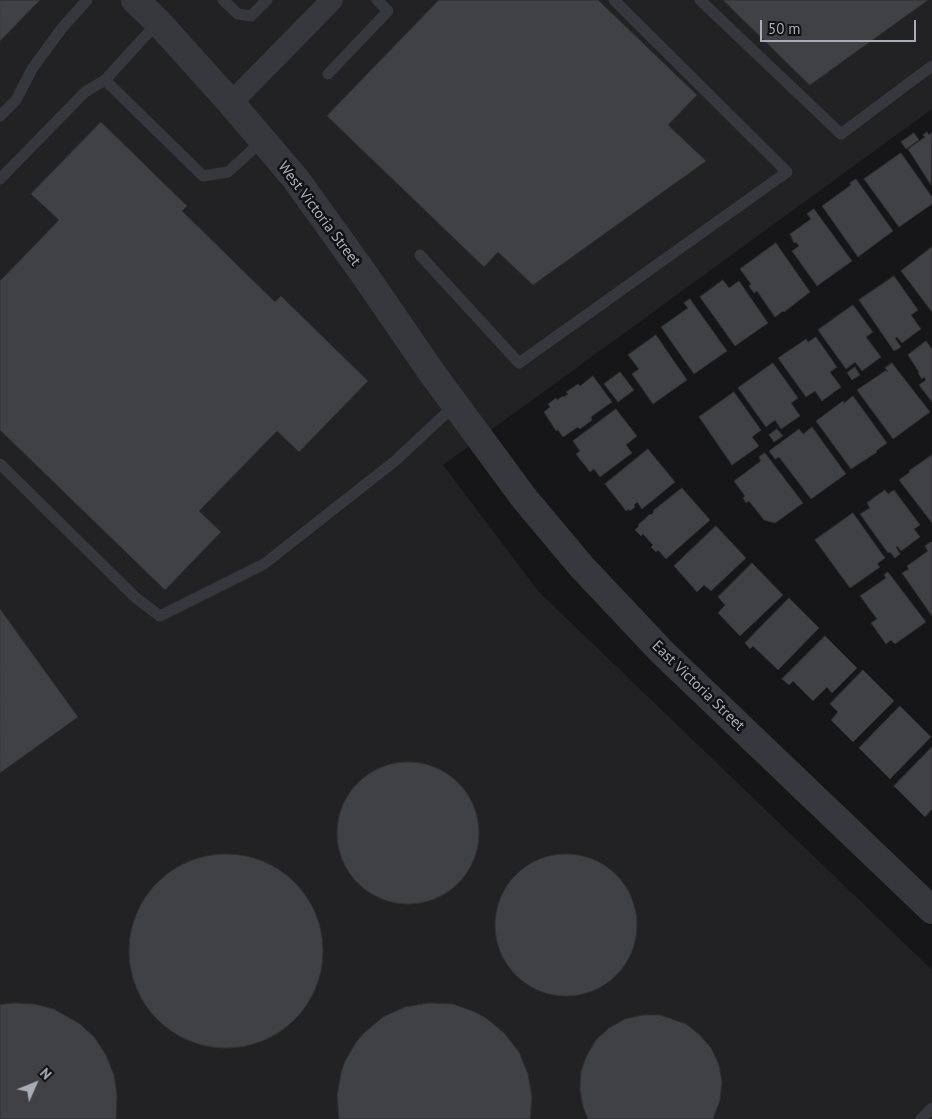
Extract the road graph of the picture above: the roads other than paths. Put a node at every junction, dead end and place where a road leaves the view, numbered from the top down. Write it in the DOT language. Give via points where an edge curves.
graph roads {
  1 [pos="88,0"];
  2 [pos="135,0"];
  3 [pos="223,0"];
  4 [pos="267,0"];
  5 [pos="332,0"];
  6 [pos="377,0"];
  7 [pos="614,0"];
  8 [pos="700,0"];
  9 [pos="158,22"];
  10 [pos="932,66"];
  11 [pos="328,74"];
  12 [pos="105,80"];
  13 [pos="231,103"];
  14 [pos="0,116"];
  15 [pos="263,140"];
  16 [pos="0,179"];
  17 [pos="420,255"];
  18 [pos="455,405"];
  19 [pos="484,443"];
  20 [pos="0,464"];
  21 [pos="932,910"];
  22 [pos="932,1108"];
  23 [pos="921,1119"];
  1 -- 14 [label="lane" via="62,28 32,69 16,100"];
  2 -- 9 [label="street, West Victoria Street"];
  3 -- 4 [label="lane" via="238,14 251,16"];
  5 -- 13 [label="street"];
  6 -- 11 [label="lane" via="388,11"];
  7 -- 17 [label="lane" via="787,172 519,363"];
  8 -- 10 [label="lane" via="841,134"];
  9 -- 12 [label="lane"];
  9 -- 13 [label="street, West Victoria Street"];
  12 -- 15 [label="lane" via="203,176 228,172"];
  12 -- 16 [label="lane" via="85,92"];
  13 -- 15 [label="street, West Victoria Street"];
  15 -- 18 [label="street, West Victoria Street" via="295,178"];
  18 -- 19 [label="street, West Victoria Street"];
  18 -- 20 [label="lane" via="395,461 264,564 160,616 136,598"];
  19 -- 21 [label="street, East Victoria Street" via="524,498 581,566 662,652"];
  22 -- 23 [label="lane"];
}
